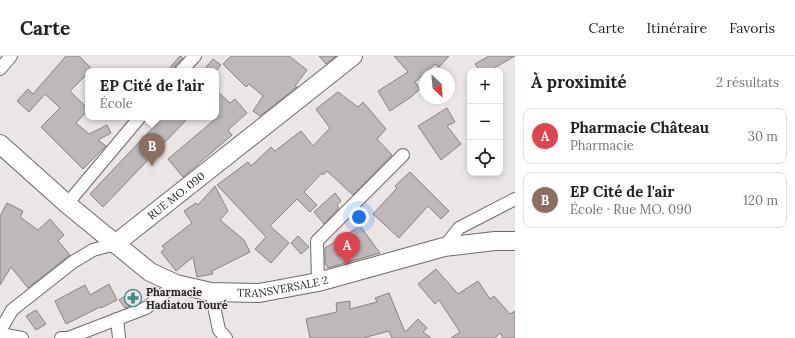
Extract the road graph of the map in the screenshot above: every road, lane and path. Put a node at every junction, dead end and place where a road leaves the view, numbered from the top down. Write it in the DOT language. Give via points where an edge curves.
graph roads {
  1 [pos="11,56"];
  2 [pos="195,56"];
  3 [pos="353,56"];
  4 [pos="184,68"];
  5 [pos="0,69"];
  6 [pos="137,120"];
  7 [pos="0,144"];
  8 [pos="403,155"];
  9 [pos="515,199"];
  10 [pos="66,204"];
  11 [pos="515,241"];
  12 [pos="115,244"];
  13 [pos="444,248"];
  14 [pos="318,282"];
  15 [pos="176,284"];
  16 [pos="211,292"];
  17 [pos="117,319"];
  18 [pos="0,332"];
  19 [pos="22,338"];
  20 [pos="61,338"];
  21 [pos="119,338"];
  22 [pos="226,338"];
  1 -- 5 [label="street"];
  2 -- 4 [label="street"];
  3 -- 12 [label="main road, RUE MO. 090"];
  6 -- 10 [label="street"];
  7 -- 10 [label="main road, TRANSVERSALE 2"];
  8 -- 14 [label="street" via="317,242"];
  9 -- 13 [label="street" via="459,228"];
  10 -- 12 [label="main road, TRANSVERSALE 2"];
  11 -- 13 [label="main road, TRANSVERSALE 2"];
  12 -- 15 [label="main road, TRANSVERSALE 2" via="150,272"];
  12 -- 18 [label="street, RUE MO. 090" via="93,250 73,262 12,310"];
  13 -- 14 [label="main road, TRANSVERSALE 2"];
  14 -- 16 [label="main road, TRANSVERSALE 2" via="258,293"];
  15 -- 16 [label="main road, TRANSVERSALE 2"];
  15 -- 17 [label="street" via="146,308"];
  16 -- 22 [label="street" via="219,330"];
  17 -- 20 [label="street" via="68,338"];
  17 -- 21 [label="street"];
  18 -- 19 [label="street"];
}
